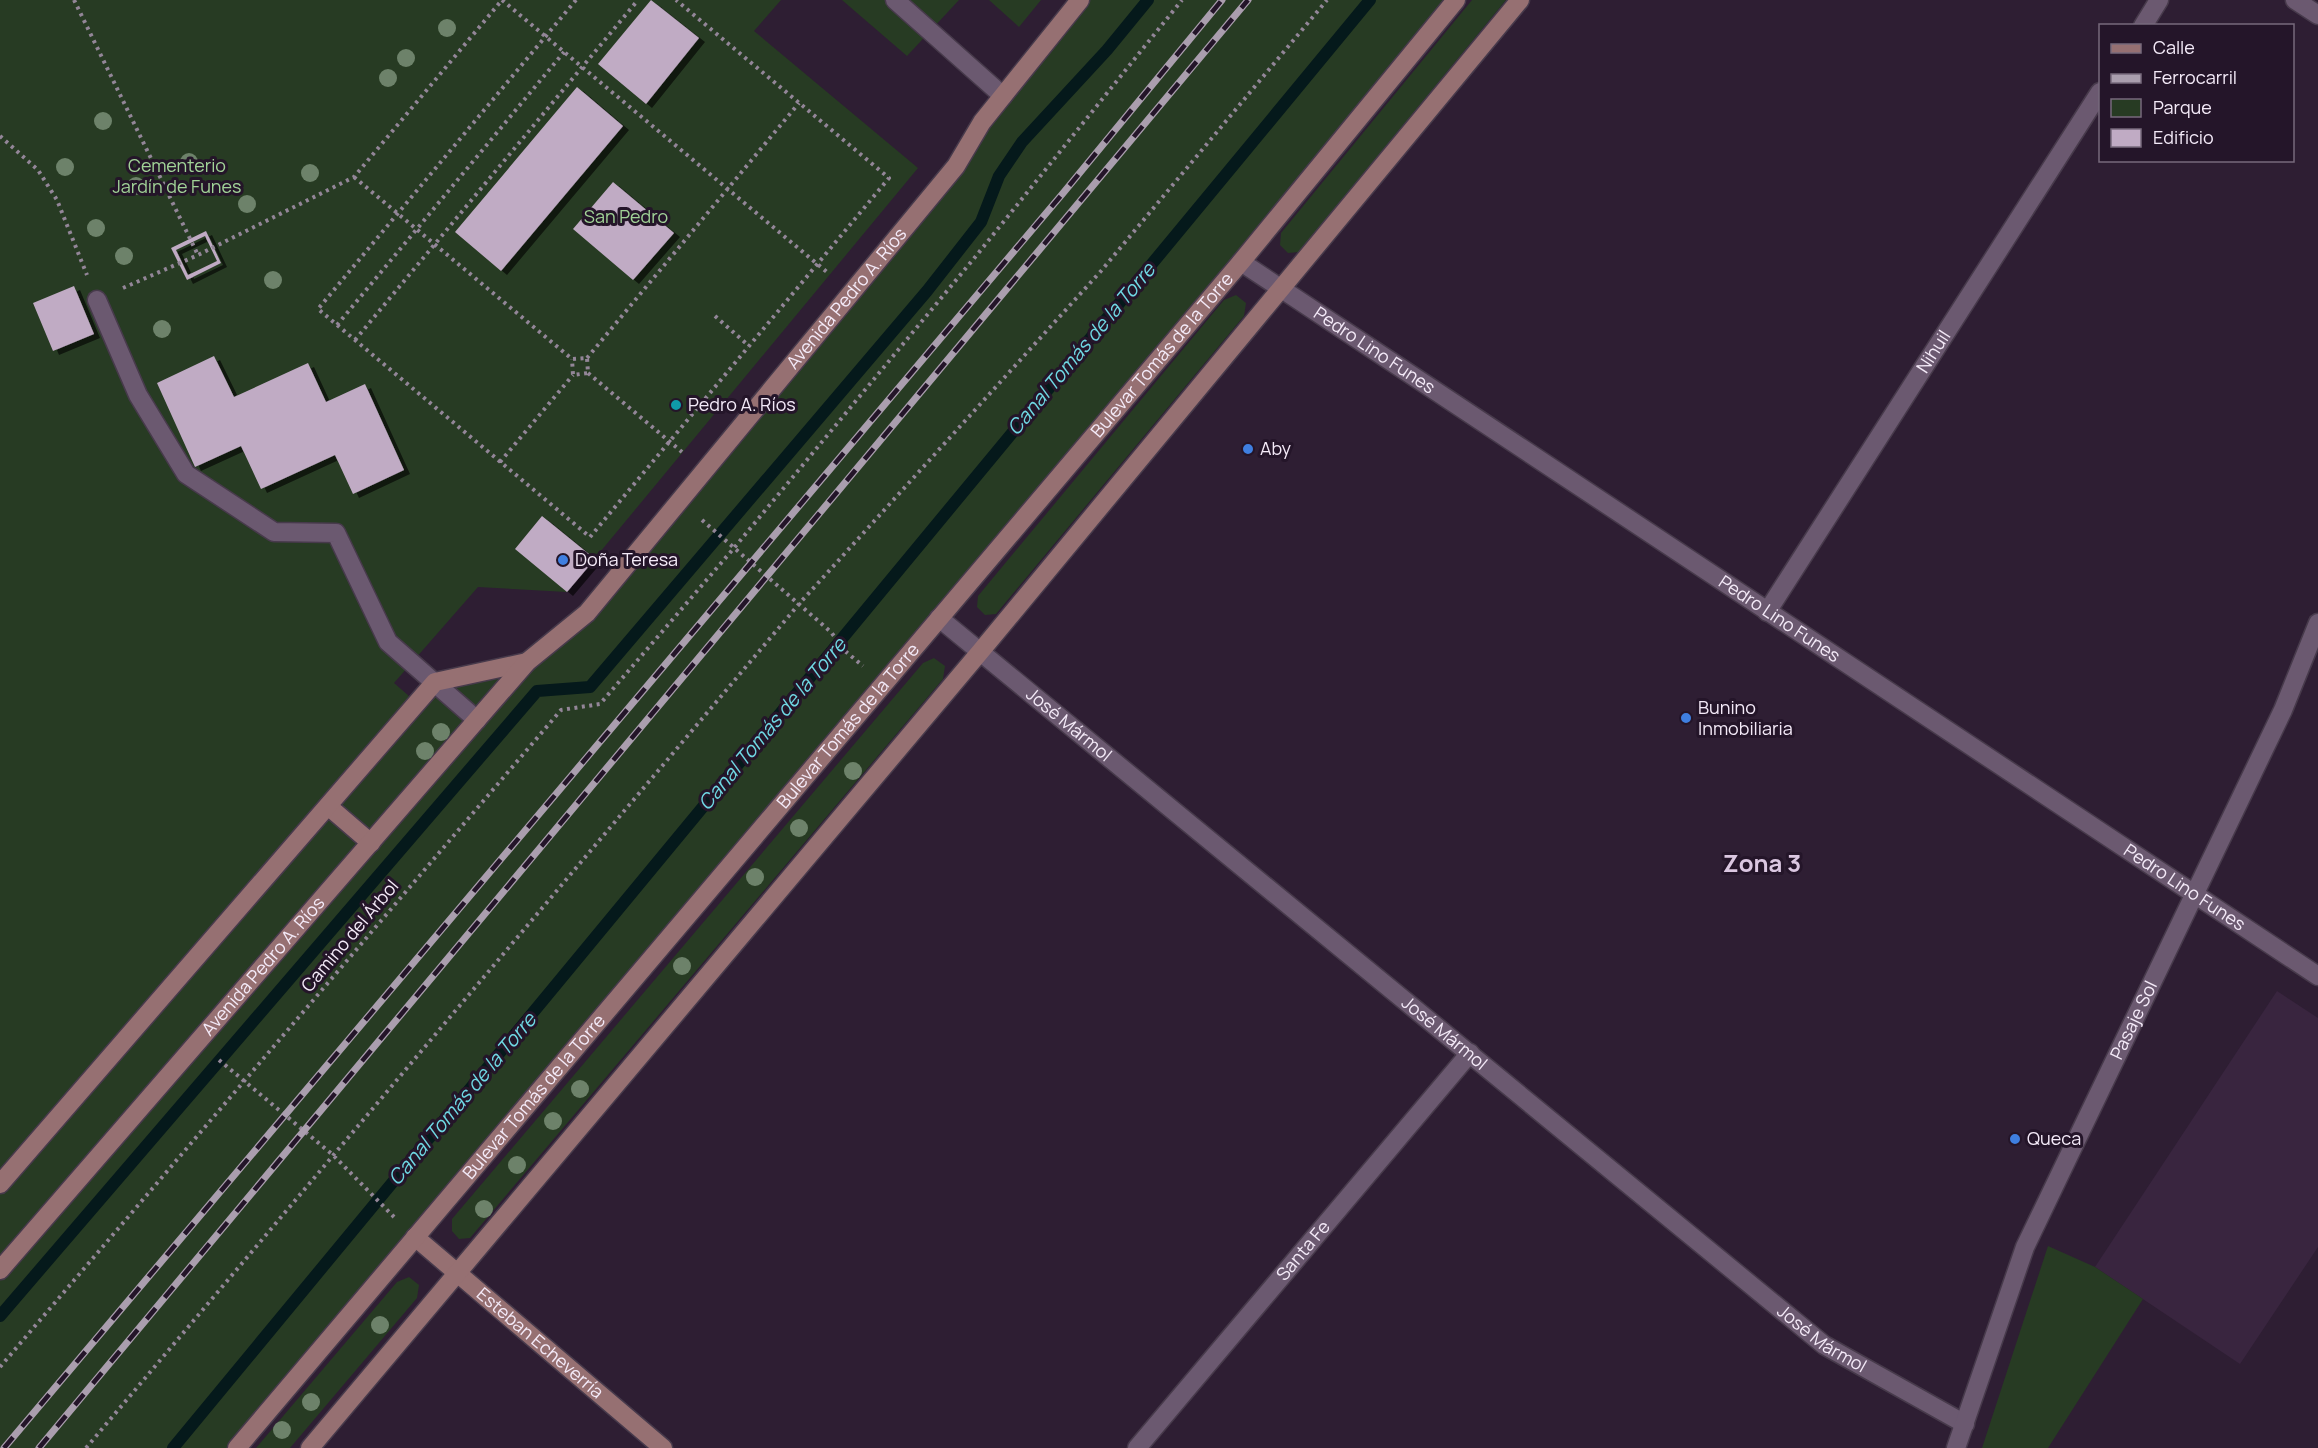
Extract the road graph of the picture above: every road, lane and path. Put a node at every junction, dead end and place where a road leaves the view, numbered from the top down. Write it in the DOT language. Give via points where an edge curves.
graph roads {
  1 [pos="74,0"];
  2 [pos="502,0"];
  3 [pos="576,0"];
  4 [pos="638,0"];
  5 [pos="676,0"];
  6 [pos="895,0"];
  7 [pos="1080,0"];
  8 [pos="1182,0"];
  9 [pos="1327,0"];
  10 [pos="1456,0"];
  11 [pos="1520,0"];
  12 [pos="2160,0"];
  13 [pos="2295,0"];
  14 [pos="2318,15"];
  15 [pos="2144,24"];
  16 [pos="546,37"];
  17 [pos="564,52"];
  18 [pos="582,67"];
  19 [pos="2099,94"];
  20 [pos="1003,96"];
  21 [pos="799,103"];
  22 [pos="0,136"];
  23 [pos="354,177"];
  24 [pos="728,189"];
  25 [pos="398,214"];
  26 [pos="416,229"];
  27 [pos="434,244"];
  28 [pos="198,255"];
  29 [pos="1241,262"];
  30 [pos="818,264"];
  31 [pos="1281,288"];
  32 [pos="852,293"];
  33 [pos="97,300"];
  34 [pos="715,316"];
  35 [pos="337,325"];
  36 [pos="355,340"];
  37 [pos="749,346"];
  38 [pos="587,358"];
  39 [pos="572,359"];
  40 [pos="588,373"];
  41 [pos="573,375"];
  42 [pos="670,441"];
  43 [pos="500,462"];
  44 [pos="705,471"];
  45 [pos="718,533"];
  46 [pos="734,548"];
  47 [pos="799,604"];
  48 [pos="1767,612"];
  49 [pos="939,618"];
  50 [pos="2318,623"];
  51 [pos="845,651"];
  52 [pos="980,652"];
  53 [pos="527,662"];
  54 [pos="435,682"];
  55 [pos="477,720"];
  56 [pos="328,806"];
  57 [pos="371,843"];
  58 [pos="2195,894"];
  59 [pos="2318,976"];
  60 [pos="1470,1053"];
  61 [pos="228,1068"];
  62 [pos="244,1081"];
  63 [pos="333,1155"];
  64 [pos="0,1184"];
  65 [pos="389,1212"];
  66 [pos="415,1237"];
  67 [pos="0,1270"];
  68 [pos="458,1273"];
  69 [pos="0,1366"];
  70 [pos="1965,1424"];
  71 [pos="86,1448"];
  72 [pos="237,1448"];
  73 [pos="310,1448"];
  74 [pos="663,1448"];
  75 [pos="1137,1448"];
  76 [pos="1956,1448"];
  1 -- 28 [label="path"];
  2 -- 16 [label="path"];
  2 -- 23 [label="path"];
  3 -- 16 [label="path"];
  4 -- 18 [label="path"];
  5 -- 21 [label="path"];
  6 -- 20 [label="street"];
  7 -- 20 [label="street, Avenida Pedro A. Ríos"];
  8 -- 46 [label="path, Camino del Árbol"];
  9 -- 47 [label="path" via="1101,271"];
  10 -- 29 [label="street, Bulevar Tomás de la Torre"];
  11 -- 31 [label="street"];
  12 -- 15 [label="street"];
  13 -- 14 [label="street"];
  16 -- 17 [label="path"];
  16 -- 25 [label="path"];
  17 -- 18 [label="path"];
  17 -- 26 [label="path"];
  18 -- 24 [label="path"];
  18 -- 27 [label="path"];
  19 -- 48 [label="street, Nihuil"];
  20 -- 32 [label="street, Avenida Pedro A. Ríos" via="956,166"];
  21 -- 24 [label="path"];
  21 -- 30 [label="path" via="889,178"];
  22 -- 33 [label="path" via="38,170 57,200"];
  23 -- 25 [label="path"];
  23 -- 28 [label="path"];
  24 -- 30 [label="path"];
  24 -- 38 [label="path"];
  25 -- 26 [label="path"];
  25 -- 35 [label="path" via="318,309"];
  26 -- 27 [label="path"];
  26 -- 35 [label="path"];
  27 -- 36 [label="path"];
  27 -- 39 [label="path"];
  28 -- 33 [label="path"];
  29 -- 31 [label="street, Pedro Lino Funes"];
  29 -- 49 [label="street, Bulevar Tomás de la Torre"];
  30 -- 32 [label="path"];
  30 -- 37 [label="path"];
  31 -- 48 [label="street, Pedro Lino Funes"];
  31 -- 52 [label="street"];
  32 -- 44 [label="street, Avenida Pedro A. Ríos"];
  33 -- 54 [label="street" via="138,395 186,474 274,532 336,533 388,642"];
  34 -- 37 [label="path"];
  35 -- 36 [label="path"];
  36 -- 43 [label="path"];
  37 -- 42 [label="path"];
  38 -- 39 [label="path"];
  38 -- 40 [label="path"];
  39 -- 41 [label="path"];
  40 -- 41 [label="path"];
  40 -- 42 [label="path"];
  41 -- 43 [label="path"];
  42 -- 43 [label="path" via="590,537"];
  42 -- 44 [label="path"];
  44 -- 53 [label="street, Avenida Pedro A. Ríos" via="587,613"];
  45 -- 46 [label="path"];
  46 -- 47 [label="path"];
  46 -- 62 [label="path, Camino del Árbol" via="600,704 561,710"];
  47 -- 51 [label="path" via="831,632"];
  47 -- 63 [label="path"];
  48 -- 58 [label="street, Pedro Lino Funes"];
  49 -- 52 [label="street, José Mármol"];
  49 -- 66 [label="street, Bulevar Tomás de la Torre"];
  50 -- 58 [label="street, Pasaje Sol" via="2283,710"];
  52 -- 60 [label="street, José Mármol"];
  52 -- 68 [label="street"];
  53 -- 54 [label="street, Avenida Pedro A. Ríos"];
  53 -- 55 [label="street, Avenida Pedro A. Ríos"];
  54 -- 55 [label="street"];
  54 -- 56 [label="street"];
  55 -- 57 [label="street, Avenida Pedro A. Ríos"];
  56 -- 57 [label="street"];
  56 -- 64 [label="street"];
  57 -- 67 [label="street, Avenida Pedro A. Ríos"];
  58 -- 59 [label="street, Pedro Lino Funes"];
  58 -- 70 [label="street, Pasaje Sol" via="2025,1247"];
  60 -- 70 [label="street, José Mármol" via="1824,1344"];
  60 -- 75 [label="street, Santa Fe"];
  61 -- 62 [label="path"];
  62 -- 63 [label="path"];
  62 -- 69 [label="path, Camino del Árbol"];
  63 -- 65 [label="path"];
  63 -- 71 [label="path"];
  66 -- 68 [label="street, Esteban Echeverría"];
  66 -- 72 [label="street, Bulevar Tomás de la Torre"];
  68 -- 73 [label="street"];
  68 -- 74 [label="street, Esteban Echeverría"];
  70 -- 76 [label="street, Pasaje Sol"];
}
